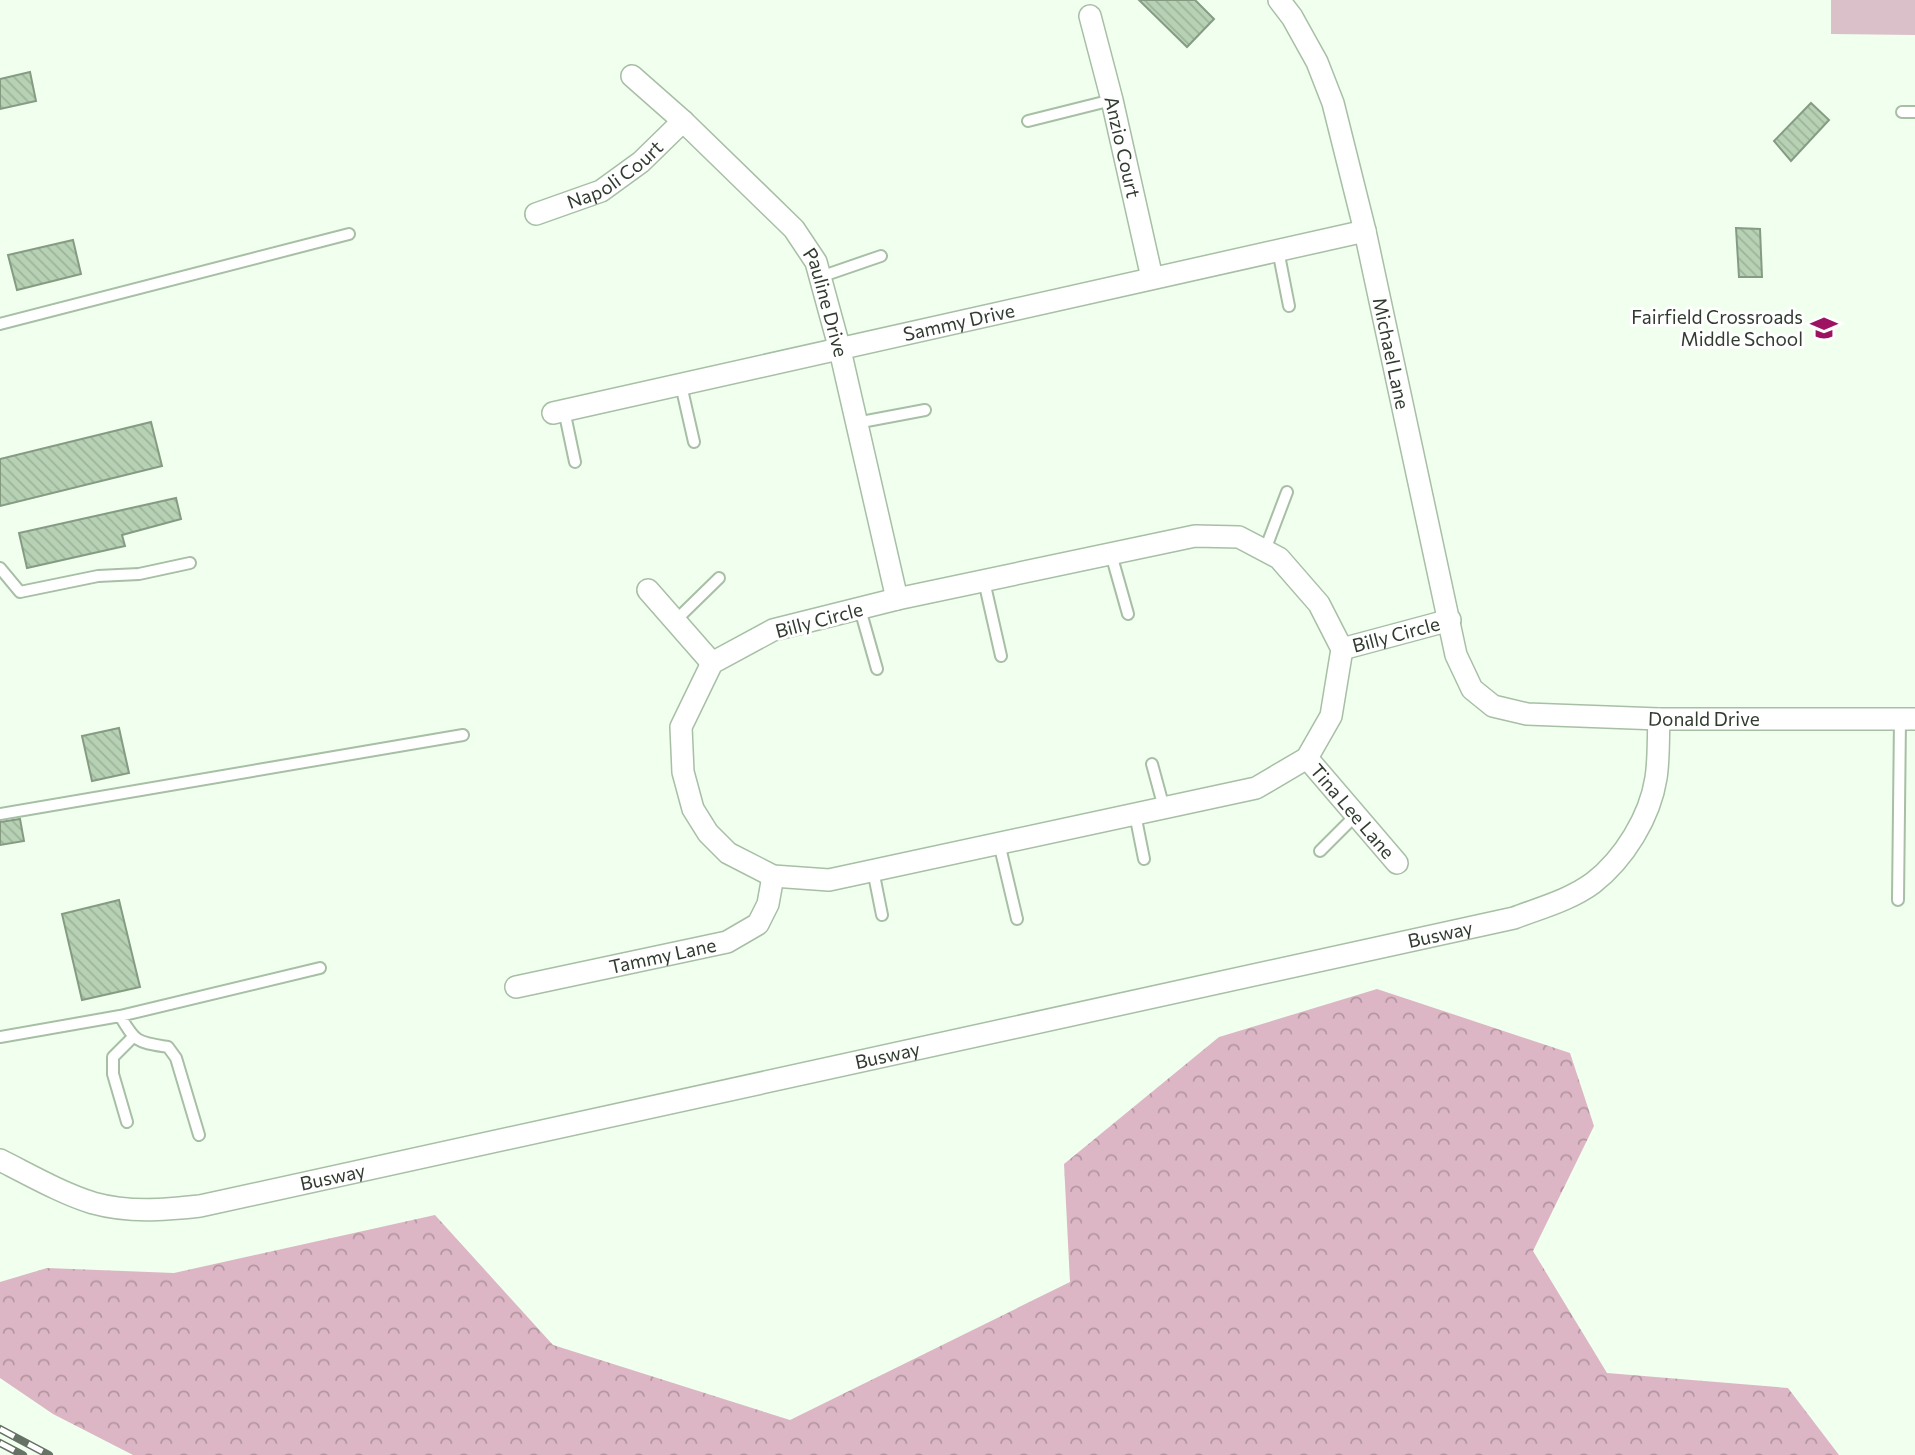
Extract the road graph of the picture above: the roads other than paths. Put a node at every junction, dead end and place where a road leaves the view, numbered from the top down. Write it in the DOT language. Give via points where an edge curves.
graph roads {
  1 [pos="1279,0"];
  2 [pos="1090,16"];
  3 [pos="632,76"];
  4 [pos="1112,100"];
  5 [pos="1902,112"];
  6 [pos="1915,112"];
  7 [pos="683,121"];
  8 [pos="1028,121"];
  9 [pos="536,214"];
  10 [pos="1364,231"];
  11 [pos="349,234"];
  12 [pos="1278,250"];
  13 [pos="881,256"];
  14 [pos="820,277"];
  15 [pos="1152,278"];
  16 [pos="1289,306"];
  17 [pos="0,324"];
  18 [pos="839,350"];
  19 [pos="681,385"];
  20 [pos="925,410"];
  21 [pos="559,411"];
  22 [pos="856,423"];
  23 [pos="694,442"];
  24 [pos="575,461"];
  25 [pos="1287,492"];
  26 [pos="1265,551"];
  27 [pos="1111,554"];
  28 [pos="190,563"];
  29 [pos="0,568"];
  30 [pos="719,578"];
  31 [pos="984,581"];
  32 [pos="648,590"];
  33 [pos="897,599"];
  34 [pos="860,609"];
  35 [pos="1128,614"];
  36 [pos="1450,620"];
  37 [pos="675,621"];
  38 [pos="1342,649"];
  39 [pos="1001,656"];
  40 [pos="712,663"];
  41 [pos="877,669"];
  42 [pos="1493,706"];
  43 [pos="1659,719"];
  44 [pos="1908,719"];
  45 [pos="463,735"];
  46 [pos="1307,758"];
  47 [pos="1152,764"];
  48 [pos="1164,808"];
  49 [pos="0,814"];
  50 [pos="1135,814"];
  51 [pos="1356,815"];
  52 [pos="999,843"];
  53 [pos="1320,850"];
  54 [pos="1144,859"];
  55 [pos="1397,863"];
  56 [pos="873,870"];
  57 [pos="772,876"];
  58 [pos="1898,900"];
  59 [pos="882,915"];
  60 [pos="1017,919"];
  61 [pos="320,968"];
  62 [pos="516,987"];
  63 [pos="120,1016"];
  64 [pos="0,1037"];
  65 [pos="133,1037"];
  66 [pos="127,1122"];
  67 [pos="199,1135"];
  68 [pos="0,1160"];
  1 -- 10 [label="street, Michael Lane" via="1317,62 1333,103"];
  2 -- 4 [label="street, Anzio Court"];
  3 -- 7 [label="street, Pauline Drive"];
  4 -- 8 [label="lane"];
  4 -- 15 [label="street, Anzio Court"];
  5 -- 6 [label="lane"];
  7 -- 9 [label="street, Napoli Court" via="641,162 601,191"];
  7 -- 14 [label="street, Pauline Drive" via="793,229 816,262"];
  10 -- 12 [label="street, Sammy Drive"];
  10 -- 36 [label="street, Michael Lane"];
  11 -- 17 [label="lane"];
  12 -- 15 [label="street, Sammy Drive"];
  12 -- 16 [label="lane"];
  13 -- 14 [label="lane"];
  14 -- 18 [label="street, Pauline Drive"];
  15 -- 18 [label="street, Sammy Drive"];
  18 -- 19 [label="street, Sammy Drive"];
  18 -- 22 [label="street, Pauline Drive"];
  19 -- 21 [label="street, Sammy Drive"];
  19 -- 23 [label="lane"];
  20 -- 22 [label="lane"];
  21 -- 24 [label="lane"];
  22 -- 33 [label="street, Pauline Drive"];
  25 -- 26 [label="lane"];
  26 -- 27 [label="street, Billy Circle" via="1239,537 1195,536"];
  26 -- 38 [label="street, Billy Circle" via="1279,558 1319,604"];
  27 -- 31 [label="street, Billy Circle"];
  27 -- 35 [label="lane"];
  28 -- 29 [label="lane" via="20,592"];
  30 -- 37 [label="lane"];
  31 -- 33 [label="street, Billy Circle"];
  31 -- 39 [label="lane"];
  32 -- 37 [label="street"];
  33 -- 34 [label="street, Billy Circle"];
  34 -- 40 [label="street, Billy Circle" via="773,631"];
  34 -- 41 [label="lane"];
  36 -- 38 [label="street, Billy Circle"];
  36 -- 42 [label="street, Michael Lane" via="1456,654 1472,689"];
  37 -- 40 [label="street"];
  38 -- 46 [label="street, Billy Circle" via="1331,716"];
  40 -- 57 [label="street, Billy Circle" via="681,727 683,772 693,809 728,853"];
  42 -- 43 [label="street, Donald Drive" via="1527,714"];
  43 -- 44 [label="street, Donald Drive"];
  43 -- 68 [label="street, Busway" via="1656,779 1644,820 1620,854 1592,883 1514,918 200,1206 158,1211 95,1203"];
  44 -- 58 [label="lane"];
  45 -- 49 [label="lane"];
  46 -- 48 [label="street, Billy Circle" via="1256,788"];
  46 -- 51 [label="street, Tina Lee Lane"];
  47 -- 48 [label="lane"];
  48 -- 50 [label="street, Billy Circle"];
  50 -- 52 [label="street, Billy Circle"];
  50 -- 54 [label="lane"];
  51 -- 53 [label="lane"];
  51 -- 55 [label="street, Tina Lee Lane"];
  52 -- 56 [label="street, Billy Circle"];
  52 -- 60 [label="lane"];
  56 -- 57 [label="street, Billy Circle" via="829,880"];
  56 -- 59 [label="lane"];
  57 -- 62 [label="street, Tammy Lane" via="768,904 758,925 727,942"];
  61 -- 63 [label="lane"];
  63 -- 64 [label="lane"];
  63 -- 65 [label="lane"];
  65 -- 66 [label="lane" via="113,1057 113,1074"];
  65 -- 67 [label="lane" via="168,1047 176,1058"];
}
